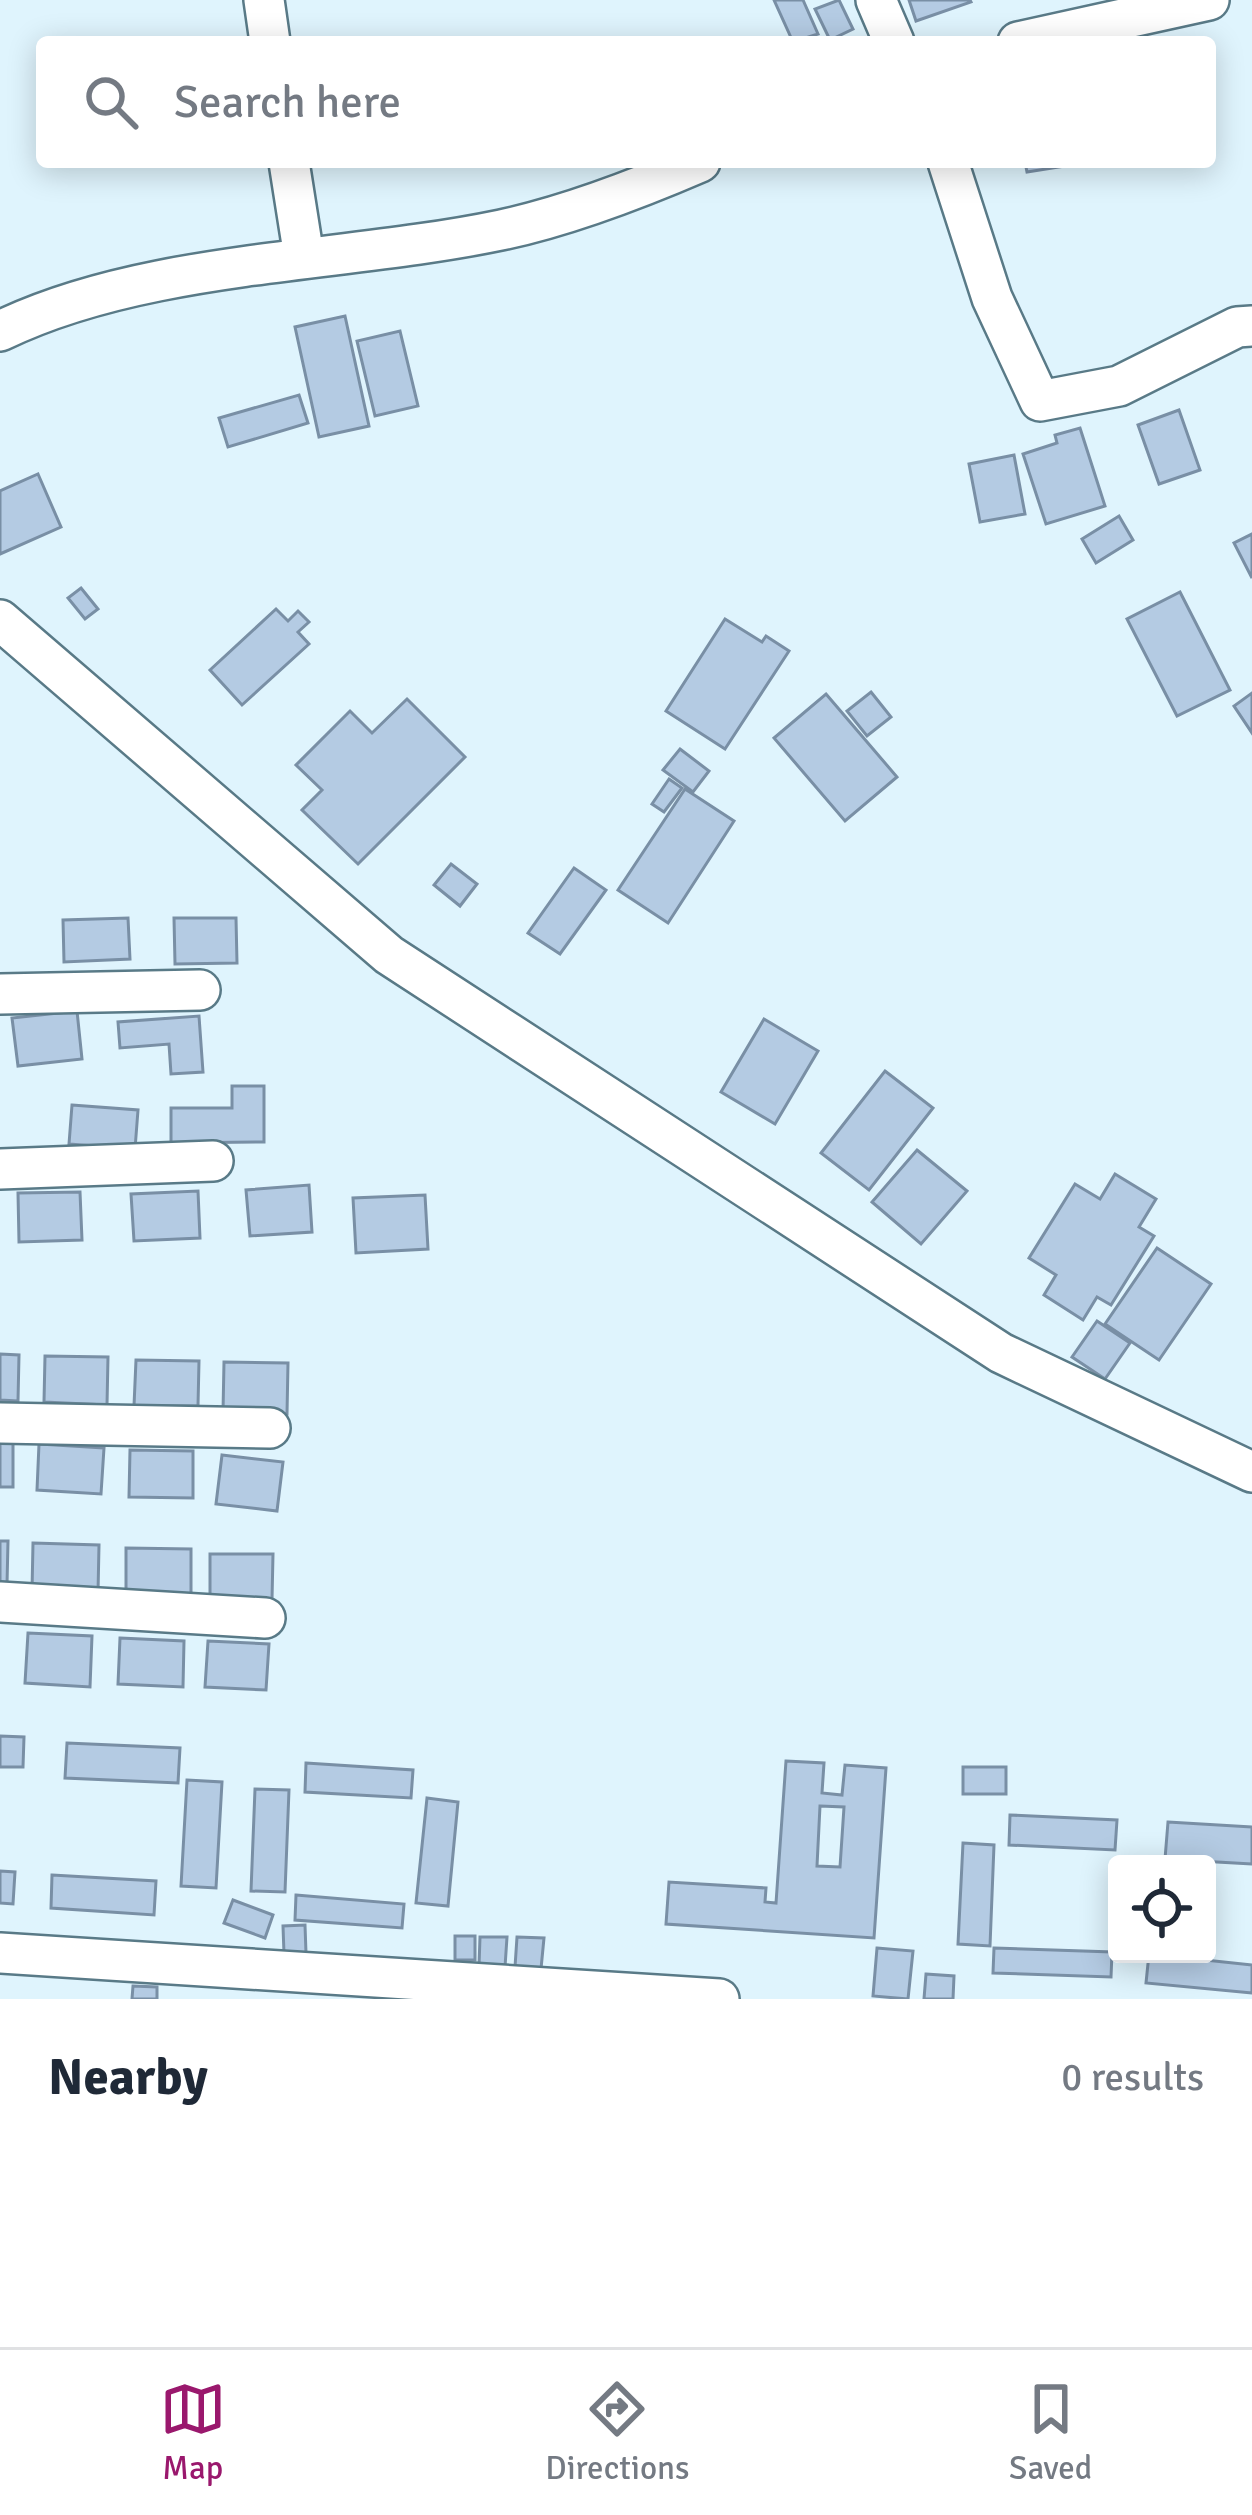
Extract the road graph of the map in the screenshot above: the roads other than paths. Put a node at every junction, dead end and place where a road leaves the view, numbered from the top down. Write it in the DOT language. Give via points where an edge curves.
graph roads {
  1 [pos="264,0"];
  2 [pos="875,0"];
  3 [pos="1209,0"];
  4 [pos="269,36"];
  5 [pos="891,36"];
  6 [pos="1045,36"];
  7 [pos="290,168"];
  8 [pos="683,168"];
  9 [pos="950,168"];
  10 [pos="304,256"];
  11 [pos="1252,326"];
  12 [pos="0,331"];
  13 [pos="0,620"];
  14 [pos="200,990"];
  15 [pos="0,994"];
  16 [pos="213,1161"];
  17 [pos="0,1169"];
  18 [pos="0,1424"];
  19 [pos="270,1428"];
  20 [pos="1252,1472"];
  21 [pos="0,1602"];
  22 [pos="265,1618"];
  23 [pos="0,1953"];
  24 [pos="719,1999"];
  1 -- 4 [label="street"];
  2 -- 5 [label="street"];
  3 -- 6 [label="street"];
  7 -- 10 [label="street"];
  8 -- 10 [label="street" via="503,230"];
  9 -- 11 [label="street" via="992,298 1040,400 1119,386"];
  10 -- 12 [label="street" via="51,306"];
  13 -- 20 [label="street" via="389,955 1001,1353"];
  14 -- 15 [label="street"];
  16 -- 17 [label="street"];
  18 -- 19 [label="street"];
  21 -- 22 [label="street"];
  23 -- 24 [label="street"];
}
